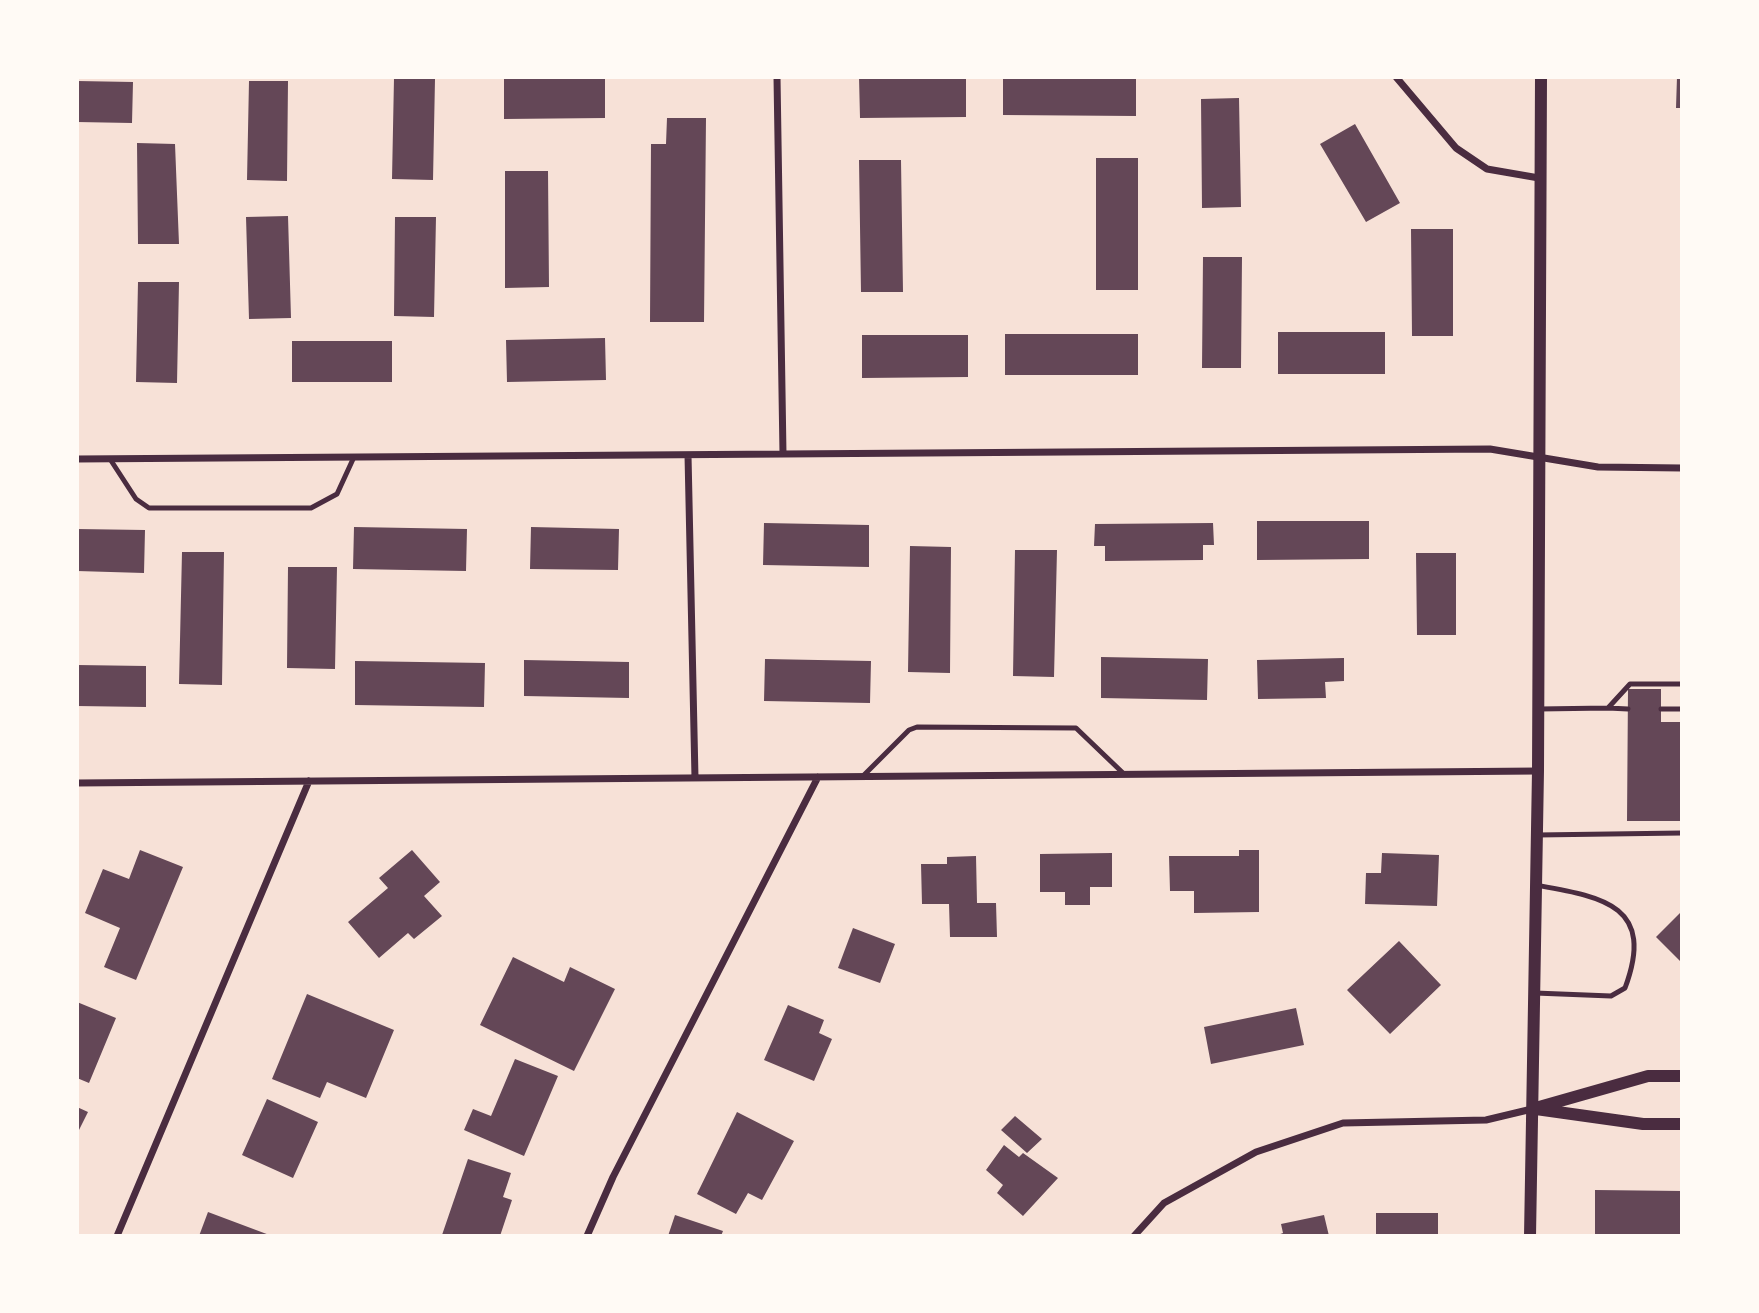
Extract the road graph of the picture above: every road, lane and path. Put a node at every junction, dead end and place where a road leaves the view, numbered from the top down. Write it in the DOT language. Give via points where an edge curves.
graph roads {
  1 [pos="777,77"];
  2 [pos="1396,77"];
  3 [pos="1541,77"];
  4 [pos="1539,178"];
  5 [pos="783,454"];
  6 [pos="688,455"];
  7 [pos="354,457"];
  8 [pos="1540,457"];
  9 [pos="77,459"];
  10 [pos="110,459"];
  11 [pos="1682,468"];
  12 [pos="1682,684"];
  13 [pos="1608,708"];
  14 [pos="1538,709"];
  15 [pos="1628,709"];
  16 [pos="1661,709"];
  17 [pos="1682,709"];
  18 [pos="1538,771"];
  19 [pos="1124,774"];
  20 [pos="818,777"];
  21 [pos="862,777"];
  22 [pos="695,778"];
  23 [pos="309,781"];
  24 [pos="77,783"];
  25 [pos="1682,832"];
  26 [pos="1537,835"];
  27 [pos="1536,885"];
  28 [pos="1535,993"];
  29 [pos="1682,1076"];
  30 [pos="1532,1109"];
  31 [pos="1682,1124"];
  32 [pos="117,1236"];
  33 [pos="587,1236"];
  34 [pos="1134,1236"];
  35 [pos="1530,1236"];
  1 -- 5 [label="street"];
  2 -- 4 [label="street" via="1456,148 1487,169"];
  3 -- 4 [label="street"];
  4 -- 8 [label="street"];
  5 -- 6 [label="street"];
  5 -- 8 [label="street" via="1490,449"];
  6 -- 7 [label="street"];
  6 -- 22 [label="street"];
  7 -- 10 [label="street"];
  7 -- 10 [label="lane" via="337,494 311,508 149,508 136,499"];
  8 -- 11 [label="street" via="1598,467"];
  8 -- 14 [label="street"];
  9 -- 10 [label="street"];
  12 -- 13 [label="lane" via="1630,684"];
  13 -- 14 [label="lane"];
  13 -- 15 [label="lane"];
  14 -- 18 [label="street"];
  16 -- 17 [label="lane"];
  18 -- 19 [label="street"];
  18 -- 26 [label="street"];
  19 -- 21 [label="street"];
  19 -- 21 [label="lane" via="1076,728 917,727"];
  20 -- 21 [label="street"];
  20 -- 22 [label="street"];
  20 -- 33 [label="street"];
  22 -- 23 [label="street"];
  23 -- 24 [label="street"];
  23 -- 32 [label="street"];
  25 -- 26 [label="lane"];
  26 -- 27 [label="street"];
  27 -- 28 [label="street"];
  27 -- 28 [label="lane" via="1612,903 1628,918 1635,938 1634,965 1625,988 1611,996"];
  28 -- 30 [label="street"];
  29 -- 30 [label="street" via="1648,1076"];
  30 -- 31 [label="street" via="1603,1120"];
  30 -- 34 [label="street" via="1486,1120 1343,1123 1256,1152 1164,1203"];
  30 -- 35 [label="street"];
}
